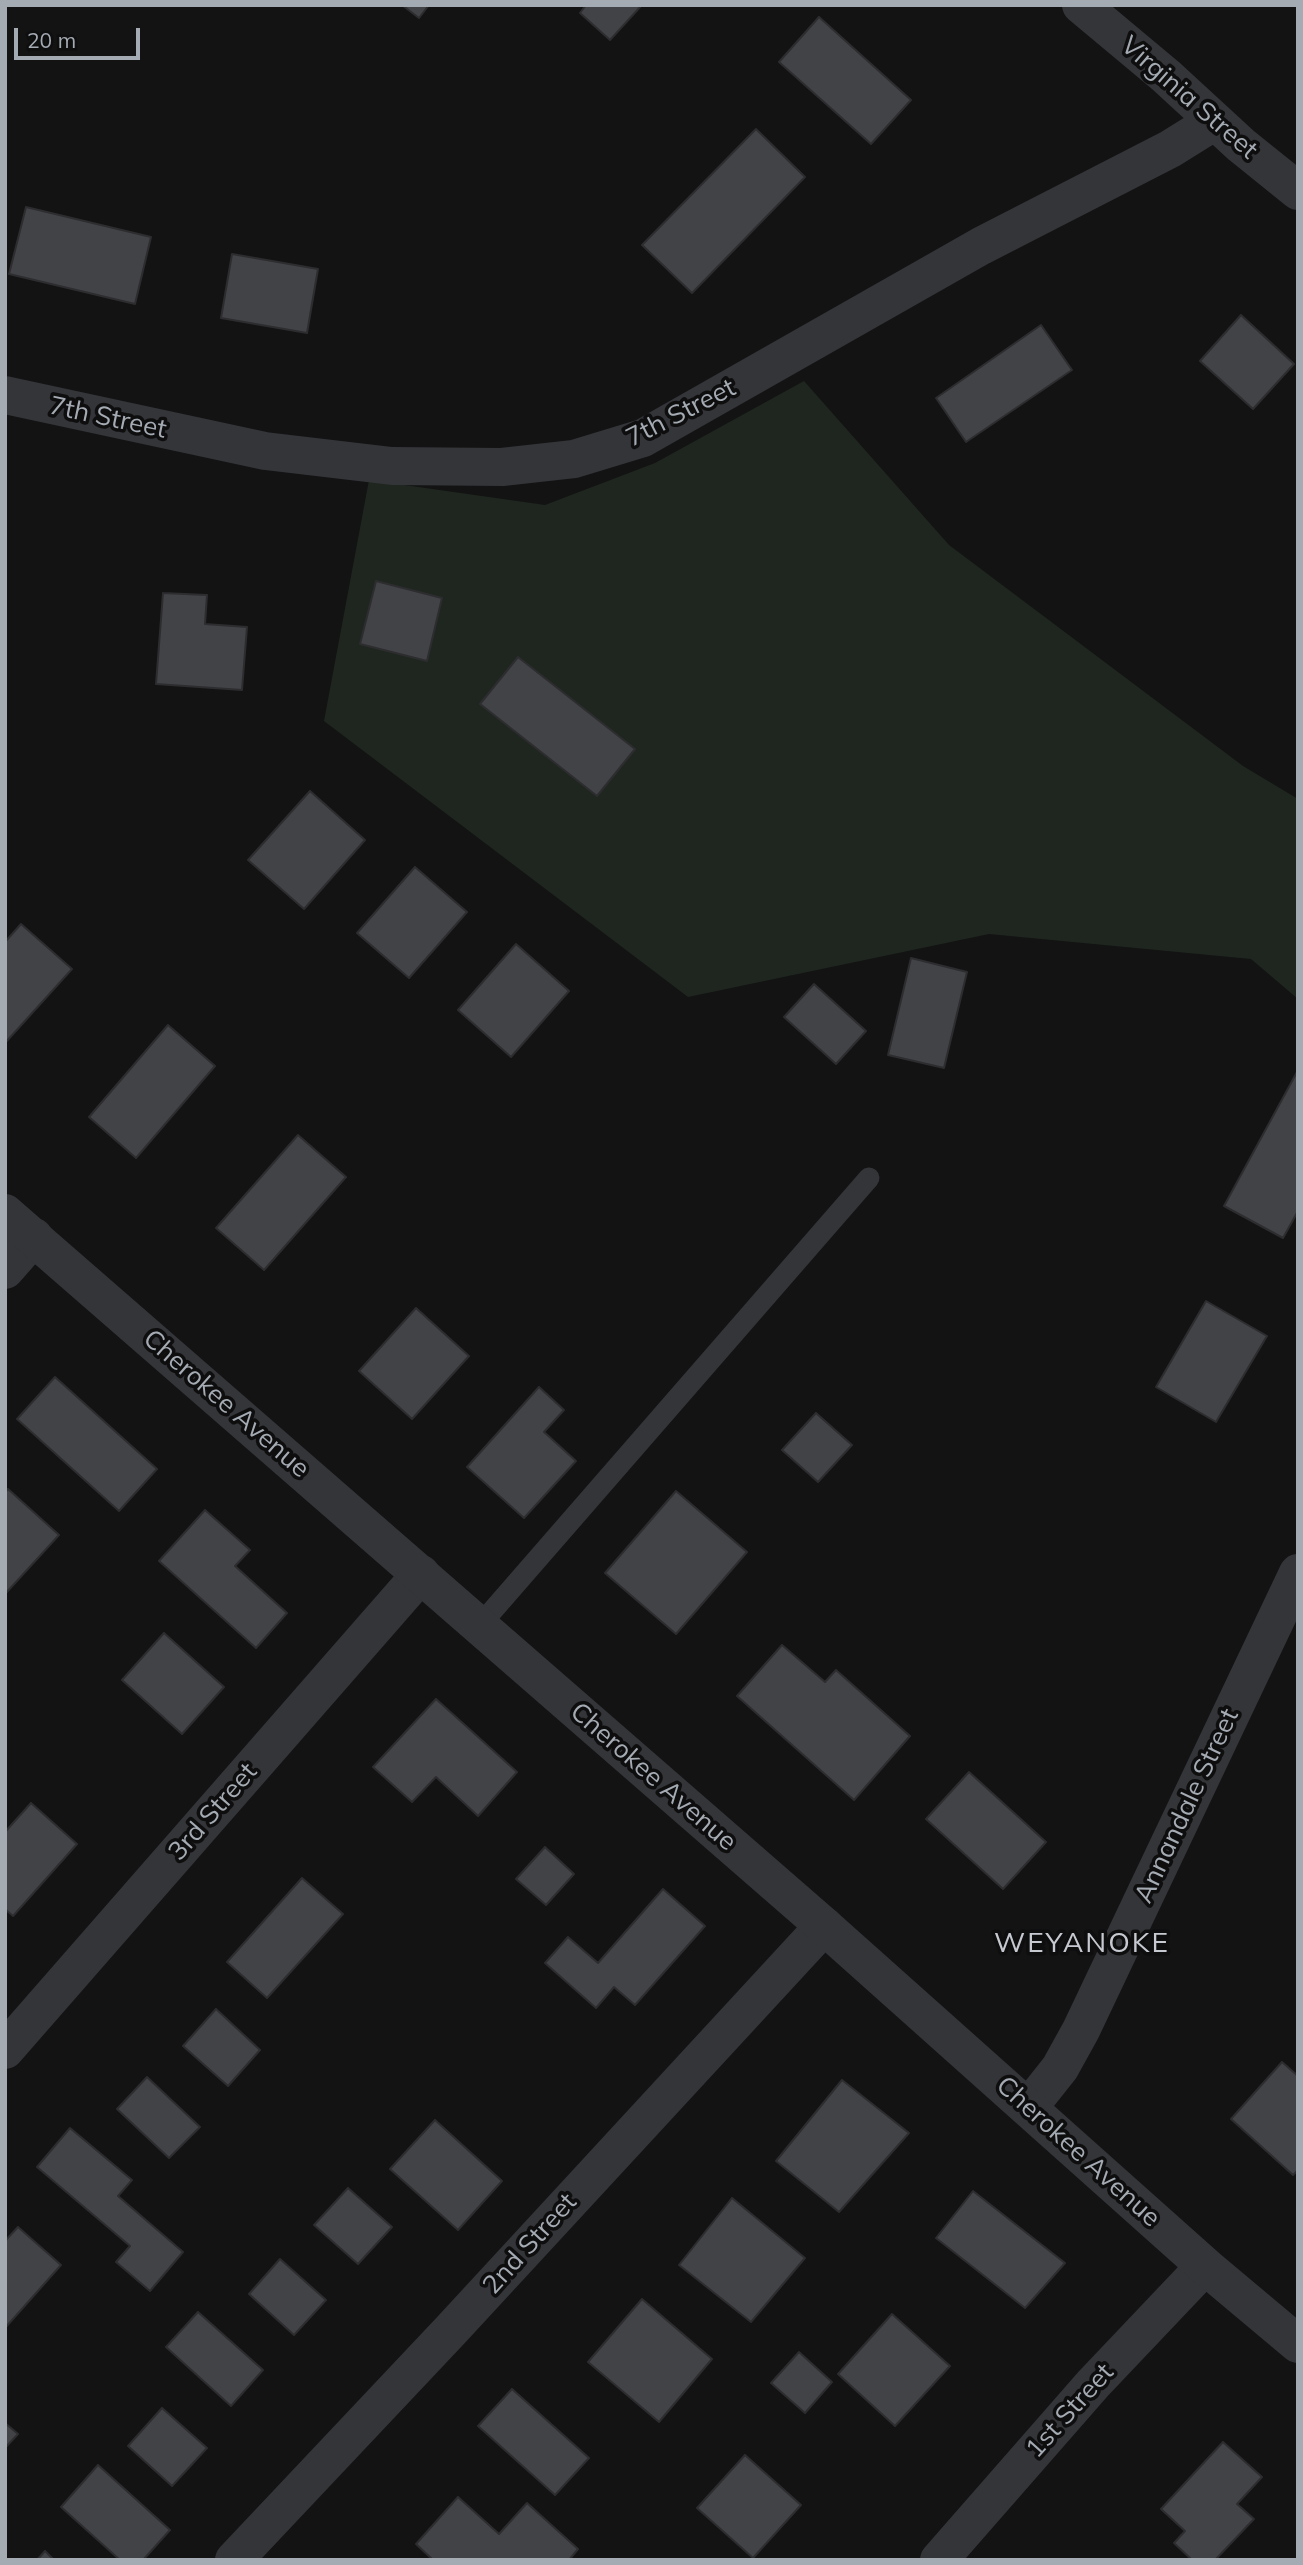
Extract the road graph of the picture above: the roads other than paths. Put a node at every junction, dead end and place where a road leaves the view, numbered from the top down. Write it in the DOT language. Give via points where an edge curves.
graph roads {
  1 [pos="1081,5"];
  2 [pos="1215,121"];
  3 [pos="1298,191"];
  4 [pos="5,395"];
  5 [pos="869,1178"];
  6 [pos="5,1213"];
  7 [pos="34,1237"];
  8 [pos="5,1269"];
  9 [pos="1298,1573"];
  10 [pos="421,1574"];
  11 [pos="480,1625"];
  12 [pos="824,1926"];
  13 [pos="5,2050"];
  14 [pos="1029,2107"];
  15 [pos="1205,2266"];
  16 [pos="1298,2344"];
  17 [pos="234,2560"];
  18 [pos="939,2560"];
  1 -- 2 [label="street, Virginia Street"];
  2 -- 3 [label="street, Virginia Street"];
  2 -- 4 [label="street, 7th Street" via="981,246 643,438 574,458 502,467 379,464 265,451"];
  5 -- 11 [label="lane"];
  6 -- 7 [label="street, Cherokee Avenue"];
  7 -- 8 [label="street"];
  7 -- 10 [label="street, Cherokee Avenue"];
  9 -- 14 [label="street, Annandale Street" via="1081,2030 1060,2068"];
  10 -- 11 [label="street, Cherokee Avenue"];
  10 -- 13 [label="street, 3rd Street"];
  11 -- 12 [label="street, Cherokee Avenue"];
  12 -- 14 [label="street, Cherokee Avenue"];
  12 -- 17 [label="street, 2nd Street"];
  14 -- 15 [label="street, Cherokee Avenue"];
  15 -- 16 [label="street, Cherokee Avenue"];
  15 -- 18 [label="street, 1st Street" via="1093,2384"];
}
